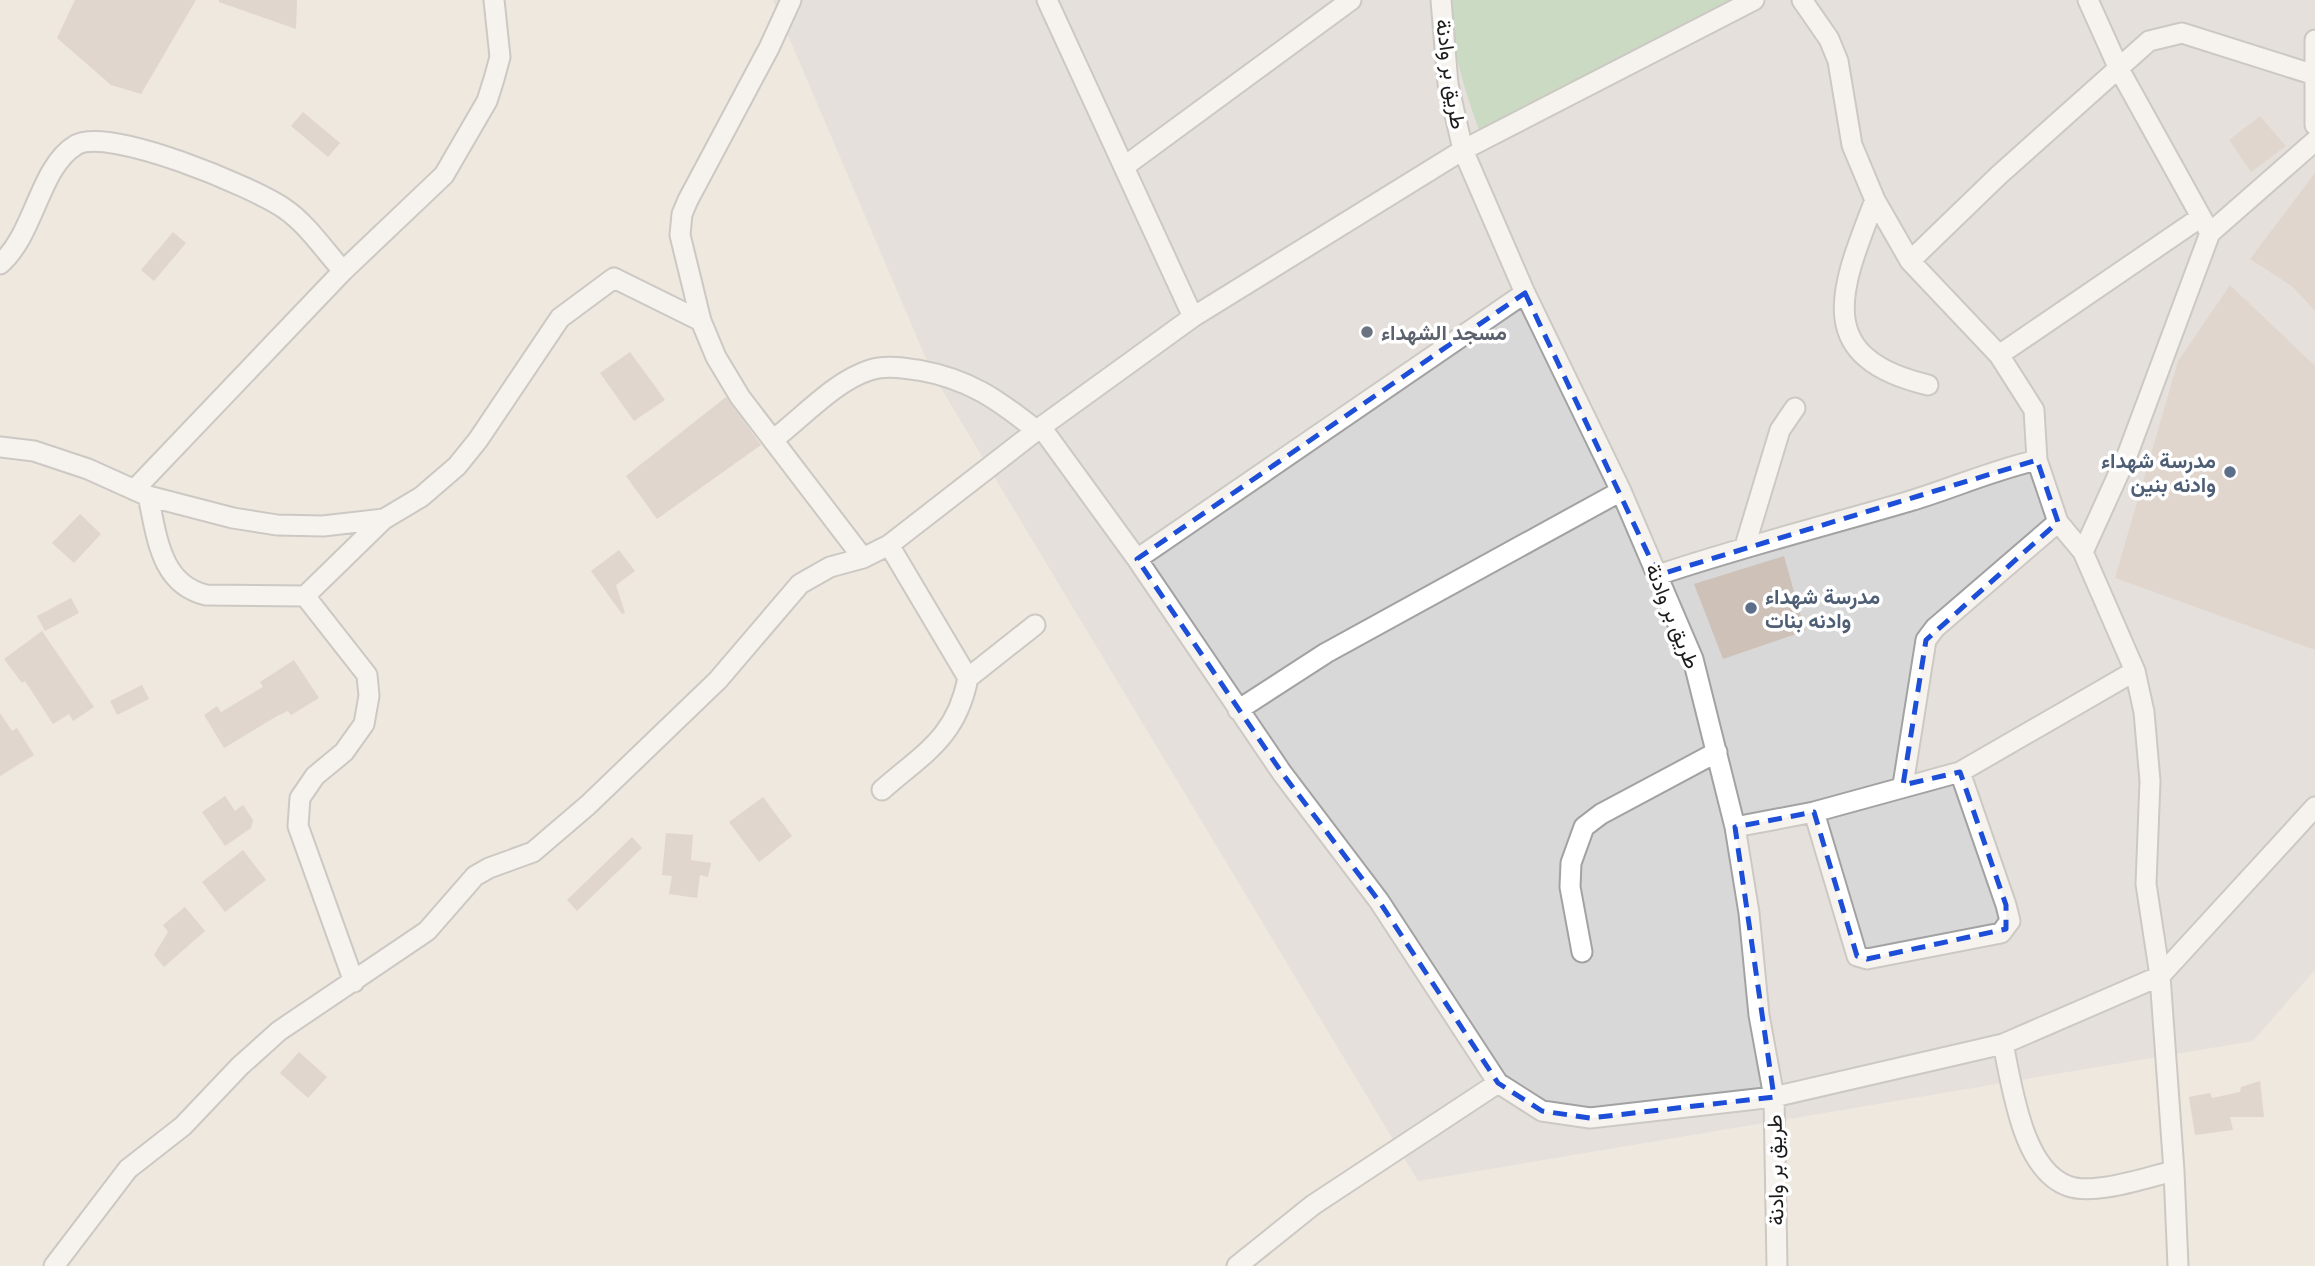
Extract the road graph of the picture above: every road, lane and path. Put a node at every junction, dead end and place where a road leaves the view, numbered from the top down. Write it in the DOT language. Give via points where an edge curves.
graph roads {
  1 [pos="494,0"];
  2 [pos="791,0"];
  3 [pos="1047,0"];
  4 [pos="1351,0"];
  5 [pos="1441,0"];
  6 [pos="1754,0"];
  7 [pos="1802,0"];
  8 [pos="2088,0"];
  9 [pos="2315,40"];
  10 [pos="2119,69"];
  11 [pos="2315,75"];
  12 [pos="2315,125"];
  13 [pos="2315,141"];
  14 [pos="1463,150"];
  15 [pos="1125,166"];
  16 [pos="1875,200"];
  17 [pos="2205,225"];
  18 [pos="1910,261"];
  19 [pos="0,264"];
  20 [pos="343,271"];
  21 [pos="1525,293"];
  22 [pos="1193,317"];
  23 [pos="701,321"];
  24 [pos="1999,355"];
  25 [pos="1928,385"];
  26 [pos="1796,408"];
  27 [pos="1038,428"];
  28 [pos="774,439"];
  29 [pos="0,447"];
  30 [pos="2037,460"];
  31 [pos="1621,491"];
  32 [pos="141,493"];
  33 [pos="383,519"];
  34 [pos="2058,522"];
  35 [pos="889,545"];
  36 [pos="1745,546"];
  37 [pos="2083,552"];
  38 [pos="863,558"];
  39 [pos="1137,559"];
  40 [pos="1658,575"];
  41 [pos="305,596"];
  42 [pos="1035,625"];
  43 [pos="2134,671"];
  44 [pos="968,678"];
  45 [pos="1238,710"];
  46 [pos="1717,751"];
  47 [pos="1960,772"];
  48 [pos="1903,785"];
  49 [pos="882,790"];
  50 [pos="2315,807"];
  51 [pos="1814,812"];
  52 [pos="1735,827"];
  53 [pos="1582,952"];
  54 [pos="2160,975"];
  55 [pos="354,982"];
  56 [pos="2003,1044"];
  57 [pos="1498,1083"];
  58 [pos="1774,1097"];
  59 [pos="2174,1171"];
  60 [pos="61,1263"];
  61 [pos="1237,1266"];
  62 [pos="1777,1266"];
  63 [pos="2178,1266"];
  1 -- 20 [label="street" via="499,57 487,101 444,175"];
  2 -- 23 [label="street" via="681,214 680,235"];
  3 -- 15 [label="street"];
  4 -- 15 [label="street"];
  5 -- 14 [label="street, طريق بر وادنة" via="1448,84"];
  6 -- 14 [label="street"];
  7 -- 16 [label="street" via="1838,61 1852,145"];
  8 -- 10 [label="street"];
  9 -- 11 [label="street"];
  10 -- 11 [label="street" via="2149,41 2182,33"];
  10 -- 17 [label="street"];
  10 -- 18 [label="street"];
  11 -- 12 [label="street"];
  13 -- 17 [label="street"];
  14 -- 21 [label="street, طريق بر وادنة"];
  14 -- 22 [label="street"];
  15 -- 22 [label="street"];
  16 -- 18 [label="street"];
  16 -- 25 [label="street" via="1848,270 1843,317 1851,339 1876,366 1894,377"];
  17 -- 24 [label="street"];
  17 -- 37 [label="street" via="2128,453"];
  18 -- 24 [label="street"];
  19 -- 20 [label="street" via="24,236 56,165 75,145 92,139 251,188 288,211"];
  20 -- 32 [label="street"];
  21 -- 31 [label="street, طريق بر وادنة"];
  21 -- 39 [label="street"];
  22 -- 27 [label="street"];
  23 -- 28 [label="street" via="740,397"];
  23 -- 33 [label="street" via="614,278 560,318 457,466 422,498"];
  24 -- 30 [label="street" via="2034,410"];
  26 -- 36 [label="street" via="1780,430"];
  27 -- 28 [label="street" via="992,396 950,376 900,367 869,370 846,382"];
  27 -- 35 [label="street"];
  27 -- 39 [label="street"];
  28 -- 38 [label="street"];
  29 -- 32 [label="street" via="34,451"];
  30 -- 34 [label="street"];
  30 -- 36 [label="street"];
  31 -- 40 [label="street, طريق بر وادنة"];
  31 -- 45 [label="street" via="1325,653"];
  32 -- 33 [label="street" via="277,525 323,526"];
  32 -- 41 [label="street" via="163,559 175,579 192,592"];
  33 -- 41 [label="street"];
  34 -- 37 [label="street"];
  34 -- 48 [label="street" via="1926,640"];
  35 -- 38 [label="street"];
  35 -- 44 [label="street"];
  36 -- 40 [label="street"];
  37 -- 43 [label="street"];
  38 -- 55 [label="street" via="830,567 800,584 718,680 588,805 533,852 475,876 427,931"];
  39 -- 45 [label="street"];
  40 -- 46 [label="street, طريق بر وادنة" via="1693,659"];
  41 -- 55 [label="street" via="367,675 364,724 300,798 298,826"];
  42 -- 44 [label="street"];
  43 -- 47 [label="street"];
  43 -- 54 [label="street" via="2144,712 2150,781 2146,884"];
  44 -- 49 [label="street" via="962,707 946,734"];
  45 -- 57 [label="street" via="1379,901"];
  46 -- 52 [label="street, طريق بر وادنة"];
  46 -- 53 [label="street" via="1584,827 1571,863 1570,887"];
  47 -- 48 [label="street"];
  47 -- 51 [label="street" via="2006,905 2010,921 2001,933 1867,960 1857,956"];
  48 -- 51 [label="street"];
  50 -- 54 [label="street"];
  51 -- 52 [label="street"];
  52 -- 58 [label="street, طريق بر وادنة"];
  54 -- 56 [label="street"];
  54 -- 59 [label="street"];
  55 -- 60 [label="street" via="279,1031 183,1126 128,1169"];
  56 -- 58 [label="street"];
  56 -- 59 [label="street" via="2028,1141 2050,1174 2068,1186 2093,1189"];
  57 -- 58 [label="street" via="1542,1111 1590,1118"];
  57 -- 61 [label="street" via="1313,1205"];
  58 -- 62 [label="street, طريق بر وادنة"];
  59 -- 63 [label="street"];
}
